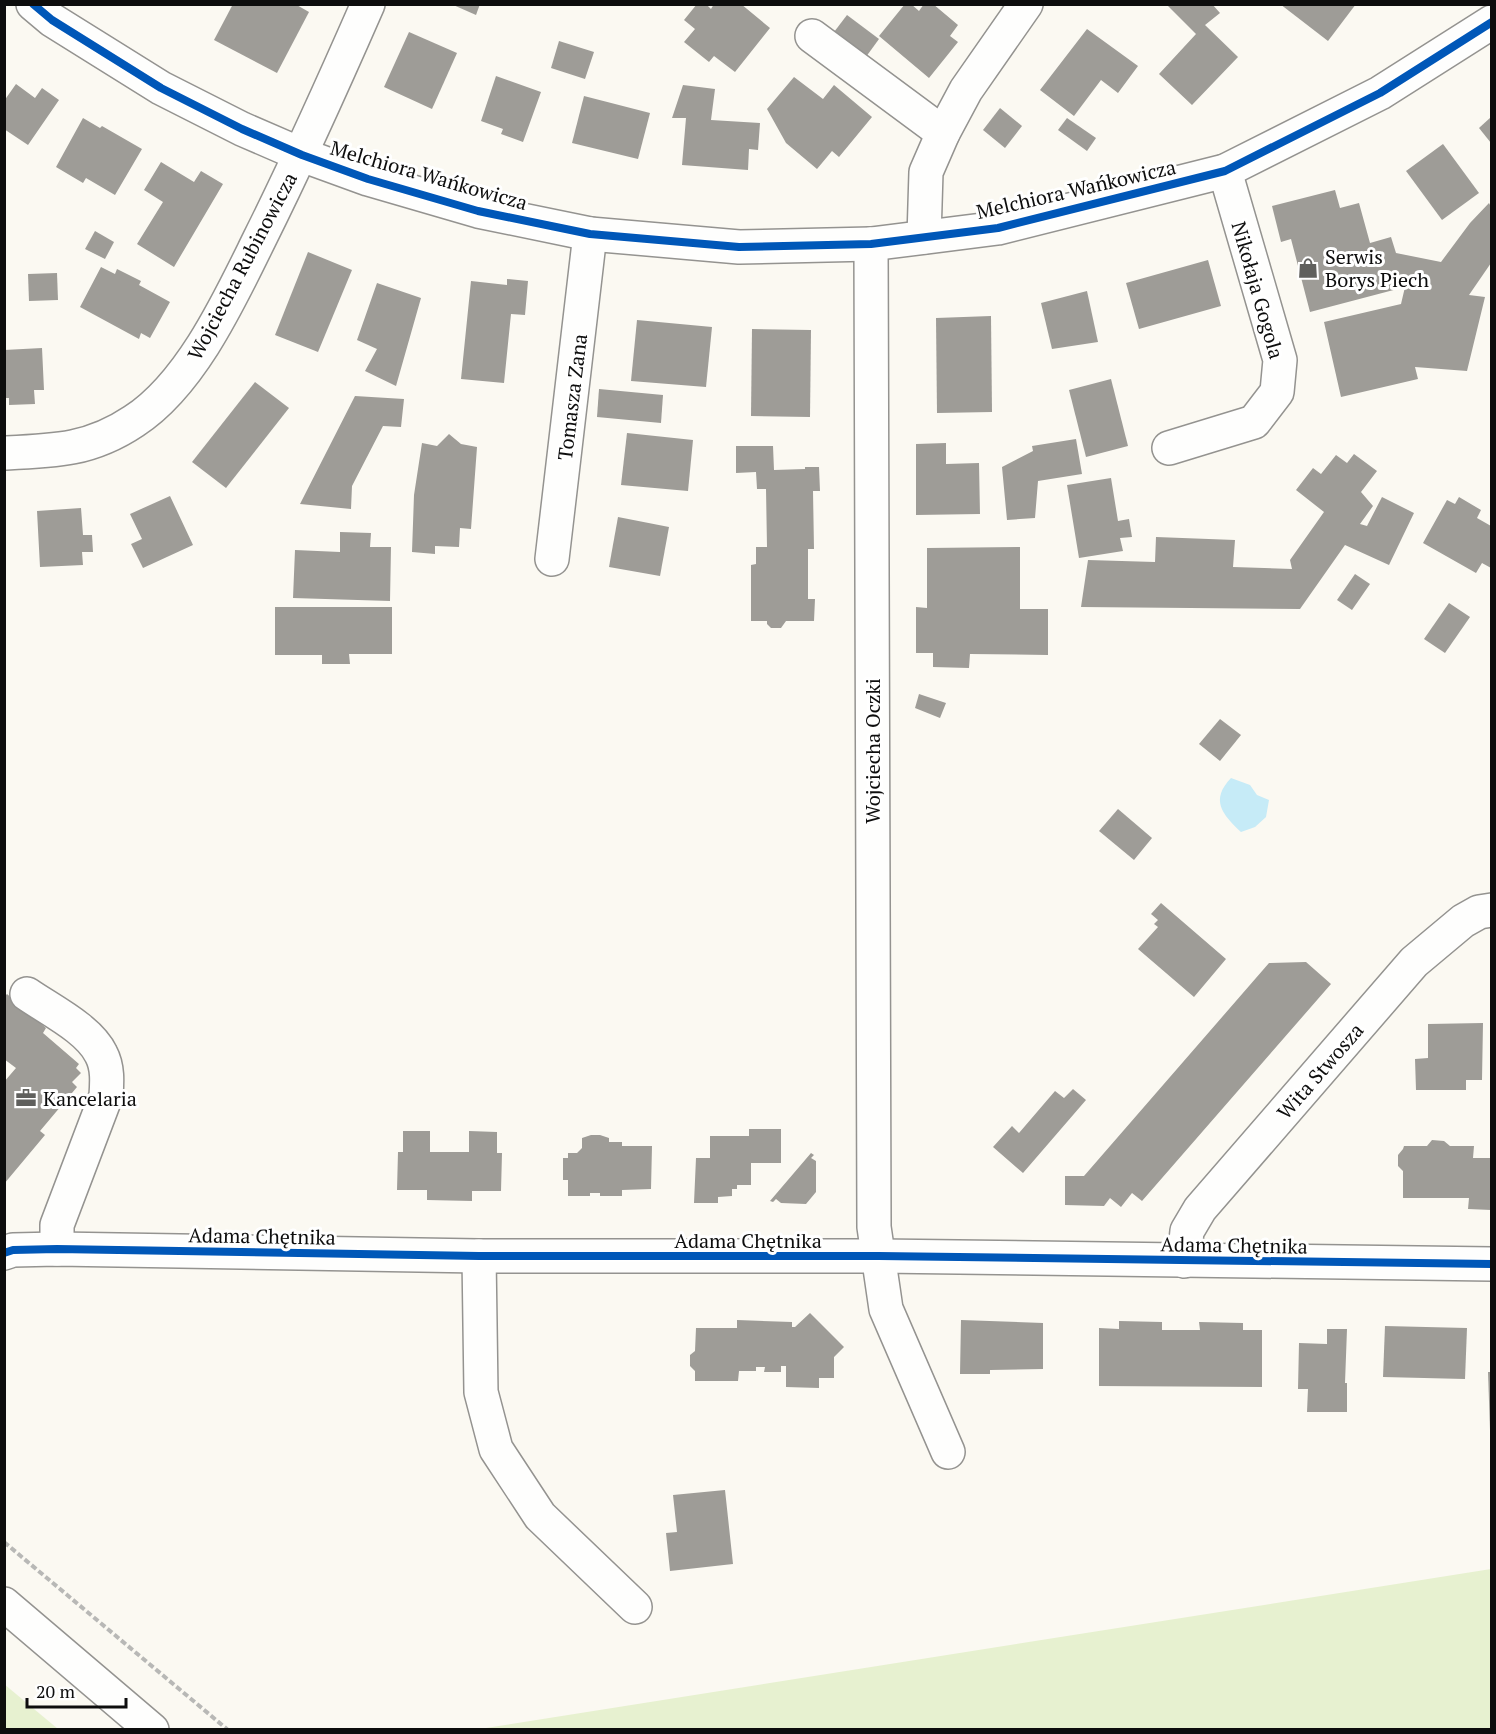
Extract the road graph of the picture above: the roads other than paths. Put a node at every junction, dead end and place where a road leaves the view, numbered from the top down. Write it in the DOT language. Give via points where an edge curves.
graph roads {
  1 [pos="33,4"];
  2 [pos="368,4"];
  3 [pos="1026,4"];
  4 [pos="1491,22"];
  5 [pos="812,36"];
  6 [pos="942,133"];
  7 [pos="302,155"];
  8 [pos="1225,171"];
  9 [pos="591,234"];
  10 [pos="924,237"];
  11 [pos="871,244"];
  12 [pos="1169,447"];
  13 [pos="4,453"];
  14 [pos="552,559"];
  15 [pos="1491,910"];
  16 [pos="27,994"];
  17 [pos="57,1249"];
  18 [pos="4,1253"];
  19 [pos="479,1256"];
  20 [pos="879,1257"];
  21 [pos="1184,1260"];
  22 [pos="1491,1264"];
  23 [pos="948,1452"];
  24 [pos="4,1604"];
  25 [pos="635,1607"];
  26 [pos="152,1730"];
  1 -- 7 [label="street, Melchiora Wańkowicza" via="161,88"];
  2 -- 7 [label="street, Wojciecha Rubinowicza"];
  3 -- 6 [label="street" via="966,90"];
  4 -- 8 [label="street, Melchiora Wańkowicza" via="1380,93"];
  5 -- 6 [label="street"];
  6 -- 10 [label="street" via="926,172"];
  7 -- 9 [label="street, Melchiora Wańkowicza" via="478,211"];
  7 -- 13 [label="street, Wojciecha Rubinowicza" via="196,356 162,398 101,440 56,452"];
  8 -- 10 [label="street, Melchiora Wańkowicza" via="998,228"];
  8 -- 12 [label="street, Nikołaja Gogola" via="1280,360 1277,392 1254,422"];
  9 -- 11 [label="street, Melchiora Wańkowicza" via="739,247"];
  9 -- 14 [label="street, Tomasza Zana"];
  10 -- 11 [label="street, Melchiora Wańkowicza"];
  11 -- 20 [label="street, Wojciecha Oczki" via="874,1227"];
  15 -- 21 [label="street, Wita Stwosza" via="1463,921 1414,963 1200,1209 1187,1231"];
  16 -- 17 [label="street" via="88,1036 102,1054 107,1074 106,1096 57,1225"];
  17 -- 18 [label="street, Adama Chętnika"];
  17 -- 19 [label="street, Adama Chętnika"];
  19 -- 20 [label="street, Adama Chętnika"];
  19 -- 25 [label="street" via="481,1392 496,1449 540,1516"];
  20 -- 21 [label="street, Adama Chętnika"];
  20 -- 23 [label="street, Wojciecha Oczki" via="886,1309"];
  21 -- 22 [label="street, Adama Chętnika"];
  24 -- 26 [label="street"];
}
